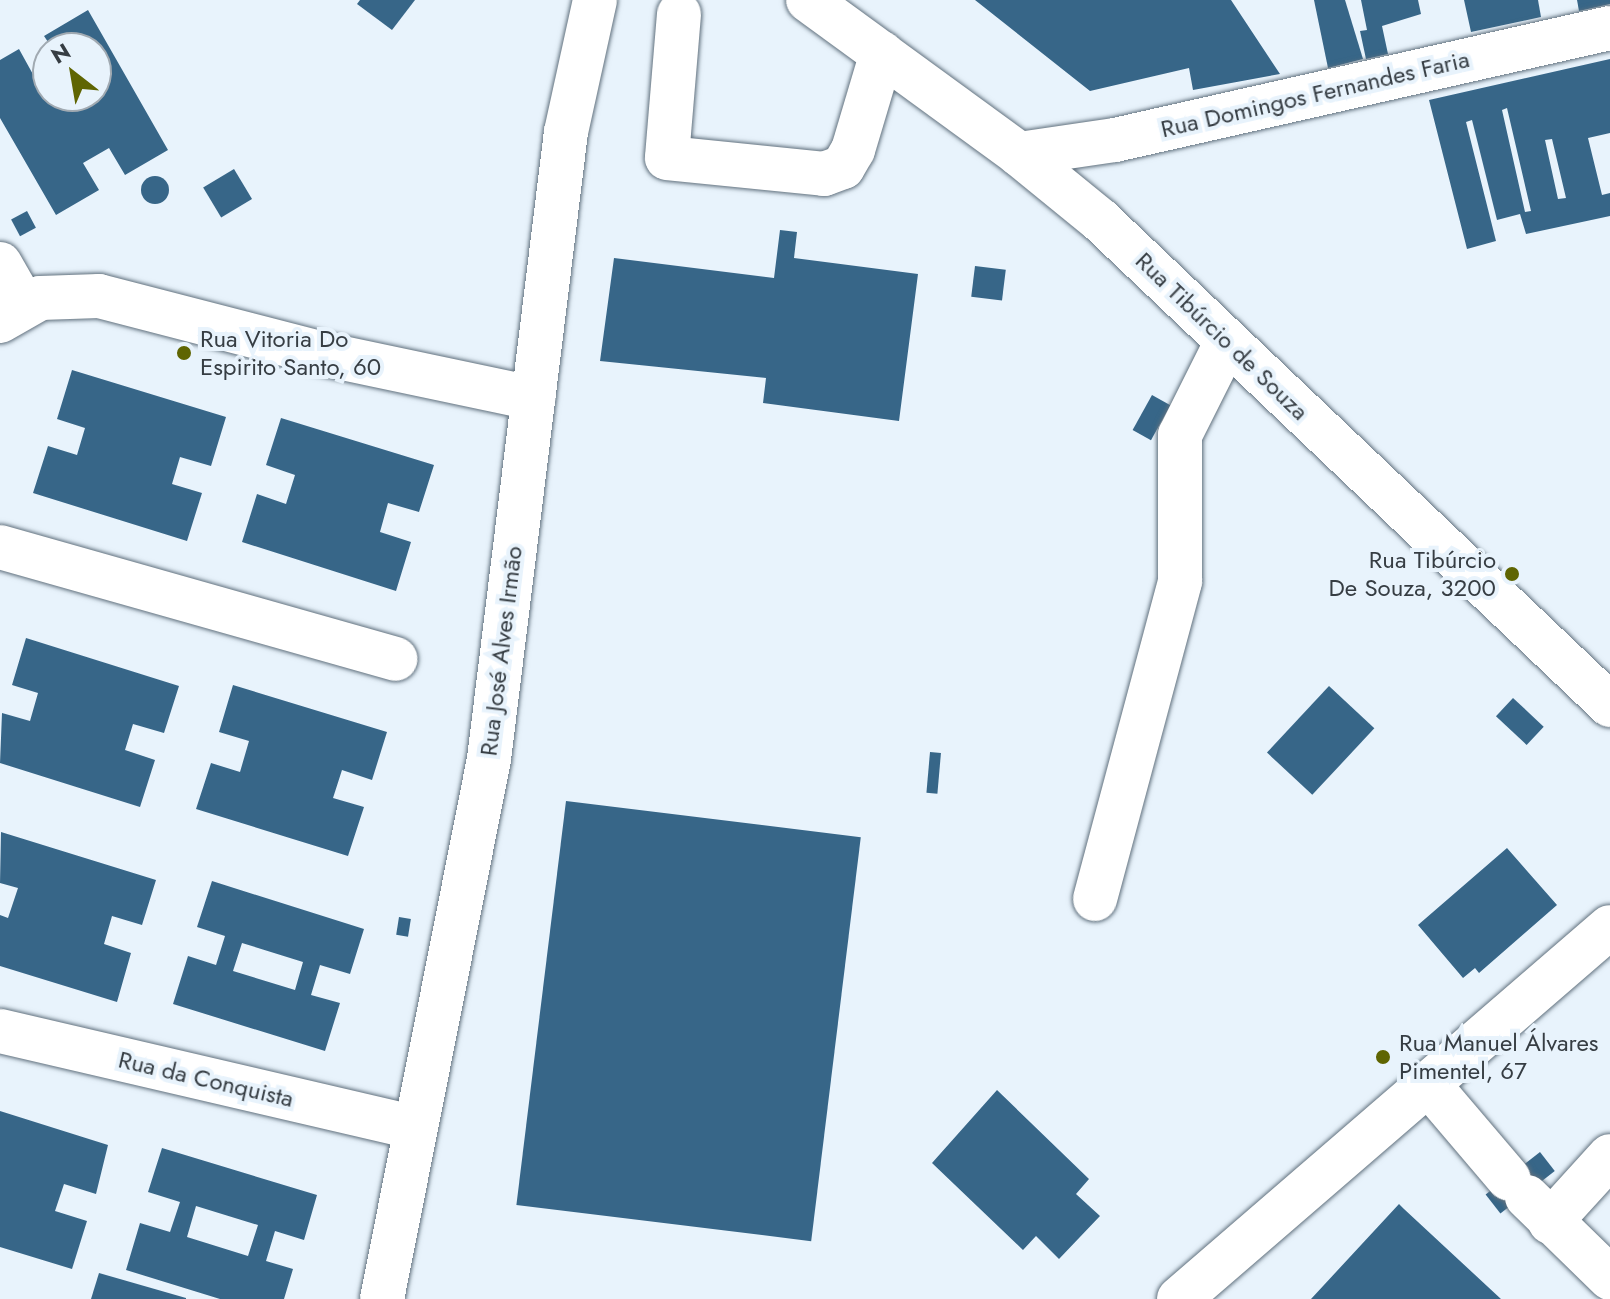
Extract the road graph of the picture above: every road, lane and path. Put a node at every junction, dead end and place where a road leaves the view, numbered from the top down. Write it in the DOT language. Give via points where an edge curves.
graph roads {
  1 [pos="595,0"];
  2 [pos="808,0"];
  3 [pos="679,14"];
  4 [pos="1610,28"];
  5 [pos="882,53"];
  6 [pos="1019,154"];
  7 [pos="0,264"];
  8 [pos="11,313"];
  9 [pos="1227,341"];
  10 [pos="533,398"];
  11 [pos="0,547"];
  12 [pos="395,659"];
  13 [pos="1610,705"];
  14 [pos="1095,899"];
  15 [pos="1610,927"];
  16 [pos="0,1031"];
  17 [pos="1429,1085"];
  18 [pos="412,1127"];
  19 [pos="1610,1156"];
  20 [pos="1529,1199"];
  21 [pos="1610,1278"];
  22 [pos="382,1299"];
  23 [pos="1179,1299"];
  1 -- 10 [label="street, Rua José Alves Irmão" via="566,132"];
  2 -- 5 [label="street, Rua Tibúrcio de Souza"];
  3 -- 5 [label="street" via="667,158 824,174 843,167"];
  4 -- 6 [label="street, Rua Domingos Fernandes Faria" via="1115,140"];
  5 -- 6 [label="street, Rua Tibúrcio de Souza"];
  6 -- 9 [label="street, Rua Tibúrcio de Souza" via="1100,220"];
  7 -- 8 [label="street"];
  8 -- 10 [label="street" via="61,293 99,296 319,353"];
  9 -- 13 [label="street, Rua Tibúrcio de Souza"];
  9 -- 14 [label="street" via="1180,435 1180,581"];
  10 -- 18 [label="street, Rua José Alves Irmão" via="489,759"];
  11 -- 12 [label="street"];
  15 -- 17 [label="street"];
  16 -- 18 [label="street, Rua da Conquista"];
  17 -- 20 [label="street"];
  17 -- 23 [label="street"];
  18 -- 22 [label="street, Rua José Alves Irmão"];
  19 -- 20 [label="street"];
  20 -- 21 [label="street"];
}
